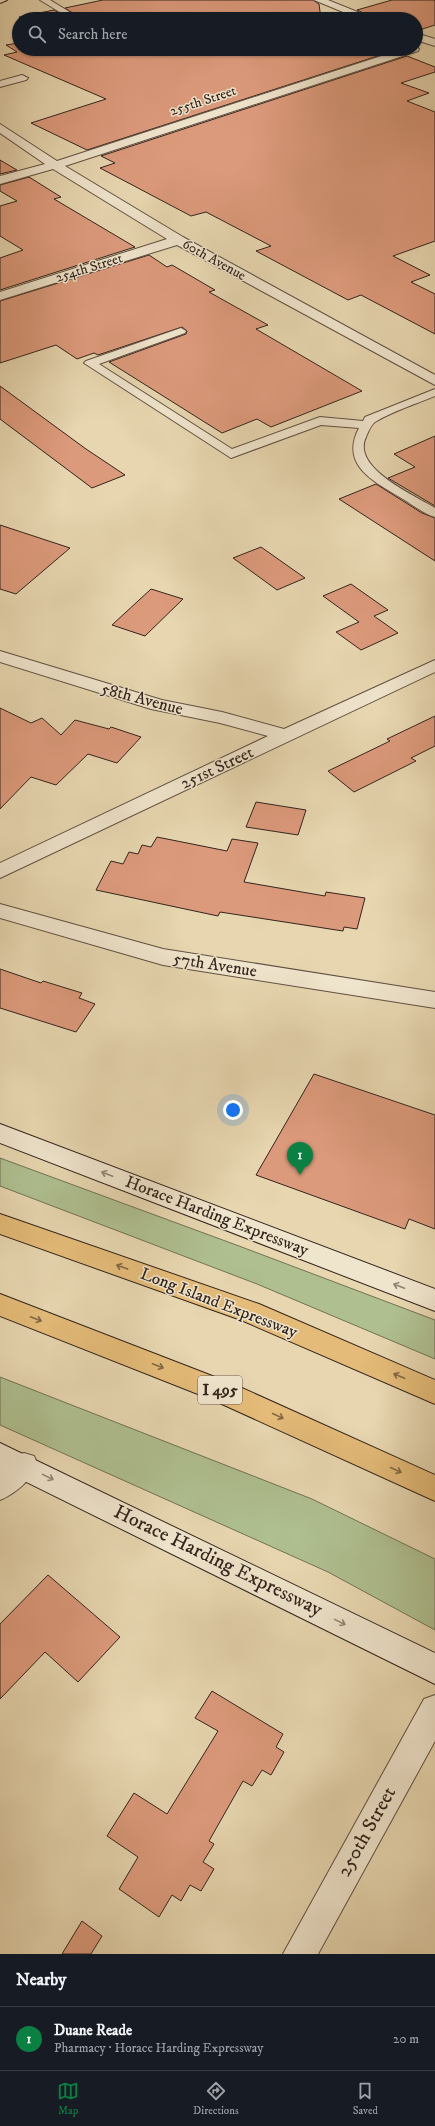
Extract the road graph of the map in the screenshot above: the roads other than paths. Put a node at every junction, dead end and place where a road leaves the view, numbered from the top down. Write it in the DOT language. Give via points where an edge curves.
graph roads {
  1 [pos="44,0"];
  2 [pos="319,0"];
  3 [pos="65,12"];
  4 [pos="351,12"];
  5 [pos="423,39"];
  6 [pos="435,43"];
  7 [pos="423,47"];
  8 [pos="393,56"];
  9 [pos="22,78"];
  10 [pos="0,84"];
  11 [pos="0,128"];
  12 [pos="55,164"];
  13 [pos="0,180"];
  14 [pos="178,240"];
  15 [pos="0,296"];
  16 [pos="181,330"];
  17 [pos="435,381"];
  18 [pos="435,392"];
  19 [pos="367,425"];
  20 [pos="435,513"];
  21 [pos="0,656"];
  22 [pos="435,665"];
  23 [pos="285,735"];
  24 [pos="0,871"];
  25 [pos="0,911"];
  26 [pos="435,1000"];
  27 [pos="0,1133"];
  28 [pos="0,1224"];
  29 [pos="435,1300"];
  30 [pos="0,1305"];
  31 [pos="435,1392"];
  32 [pos="12,1460"];
  33 [pos="0,1487"];
  34 [pos="435,1488"];
  35 [pos="435,1669"];
  36 [pos="435,1710"];
  37 [pos="300,1954"];
  1 -- 3 [label="lane"];
  2 -- 4 [label="street"];
  5 -- 6 [label="street"];
  6 -- 7 [label="street, 255th Street"];
  8 -- 12 [label="street, 255th Street"];
  9 -- 10 [label="street"];
  11 -- 12 [label="street, 60th Avenue"];
  12 -- 13 [label="street, 255th Street"];
  12 -- 14 [label="street, 60th Avenue"];
  14 -- 15 [label="street, 254th Street"];
  14 -- 17 [label="street, 60th Avenue"];
  16 -- 19 [label="lane" via="90,363 231,454 320,421"];
  18 -- 19 [label="lane" via="369,420"];
  19 -- 20 [label="lane" via="359,439 358,451 362,463 374,476"];
  21 -- 23 [label="street, 58th Avenue" via="158,705 222,718"];
  22 -- 23 [label="street, 251st Street"];
  23 -- 24 [label="street, 251st Street"];
  25 -- 26 [label="street, 57th Avenue" via="163,957"];
  29 -- 27 [label="street, Horace Harding Expressway, one-way"];
  31 -- 28 [label="highway, Long Island Expressway, one-way" via="250,1312"];
  30 -- 34 [label="highway, I 495, one-way" via="223,1392"];
  32 -- 33 [label="street"];
  32 -- 35 [label="street, Horace Harding Expressway, one-way"];
  36 -- 37 [label="street, 250th Street"];
}
